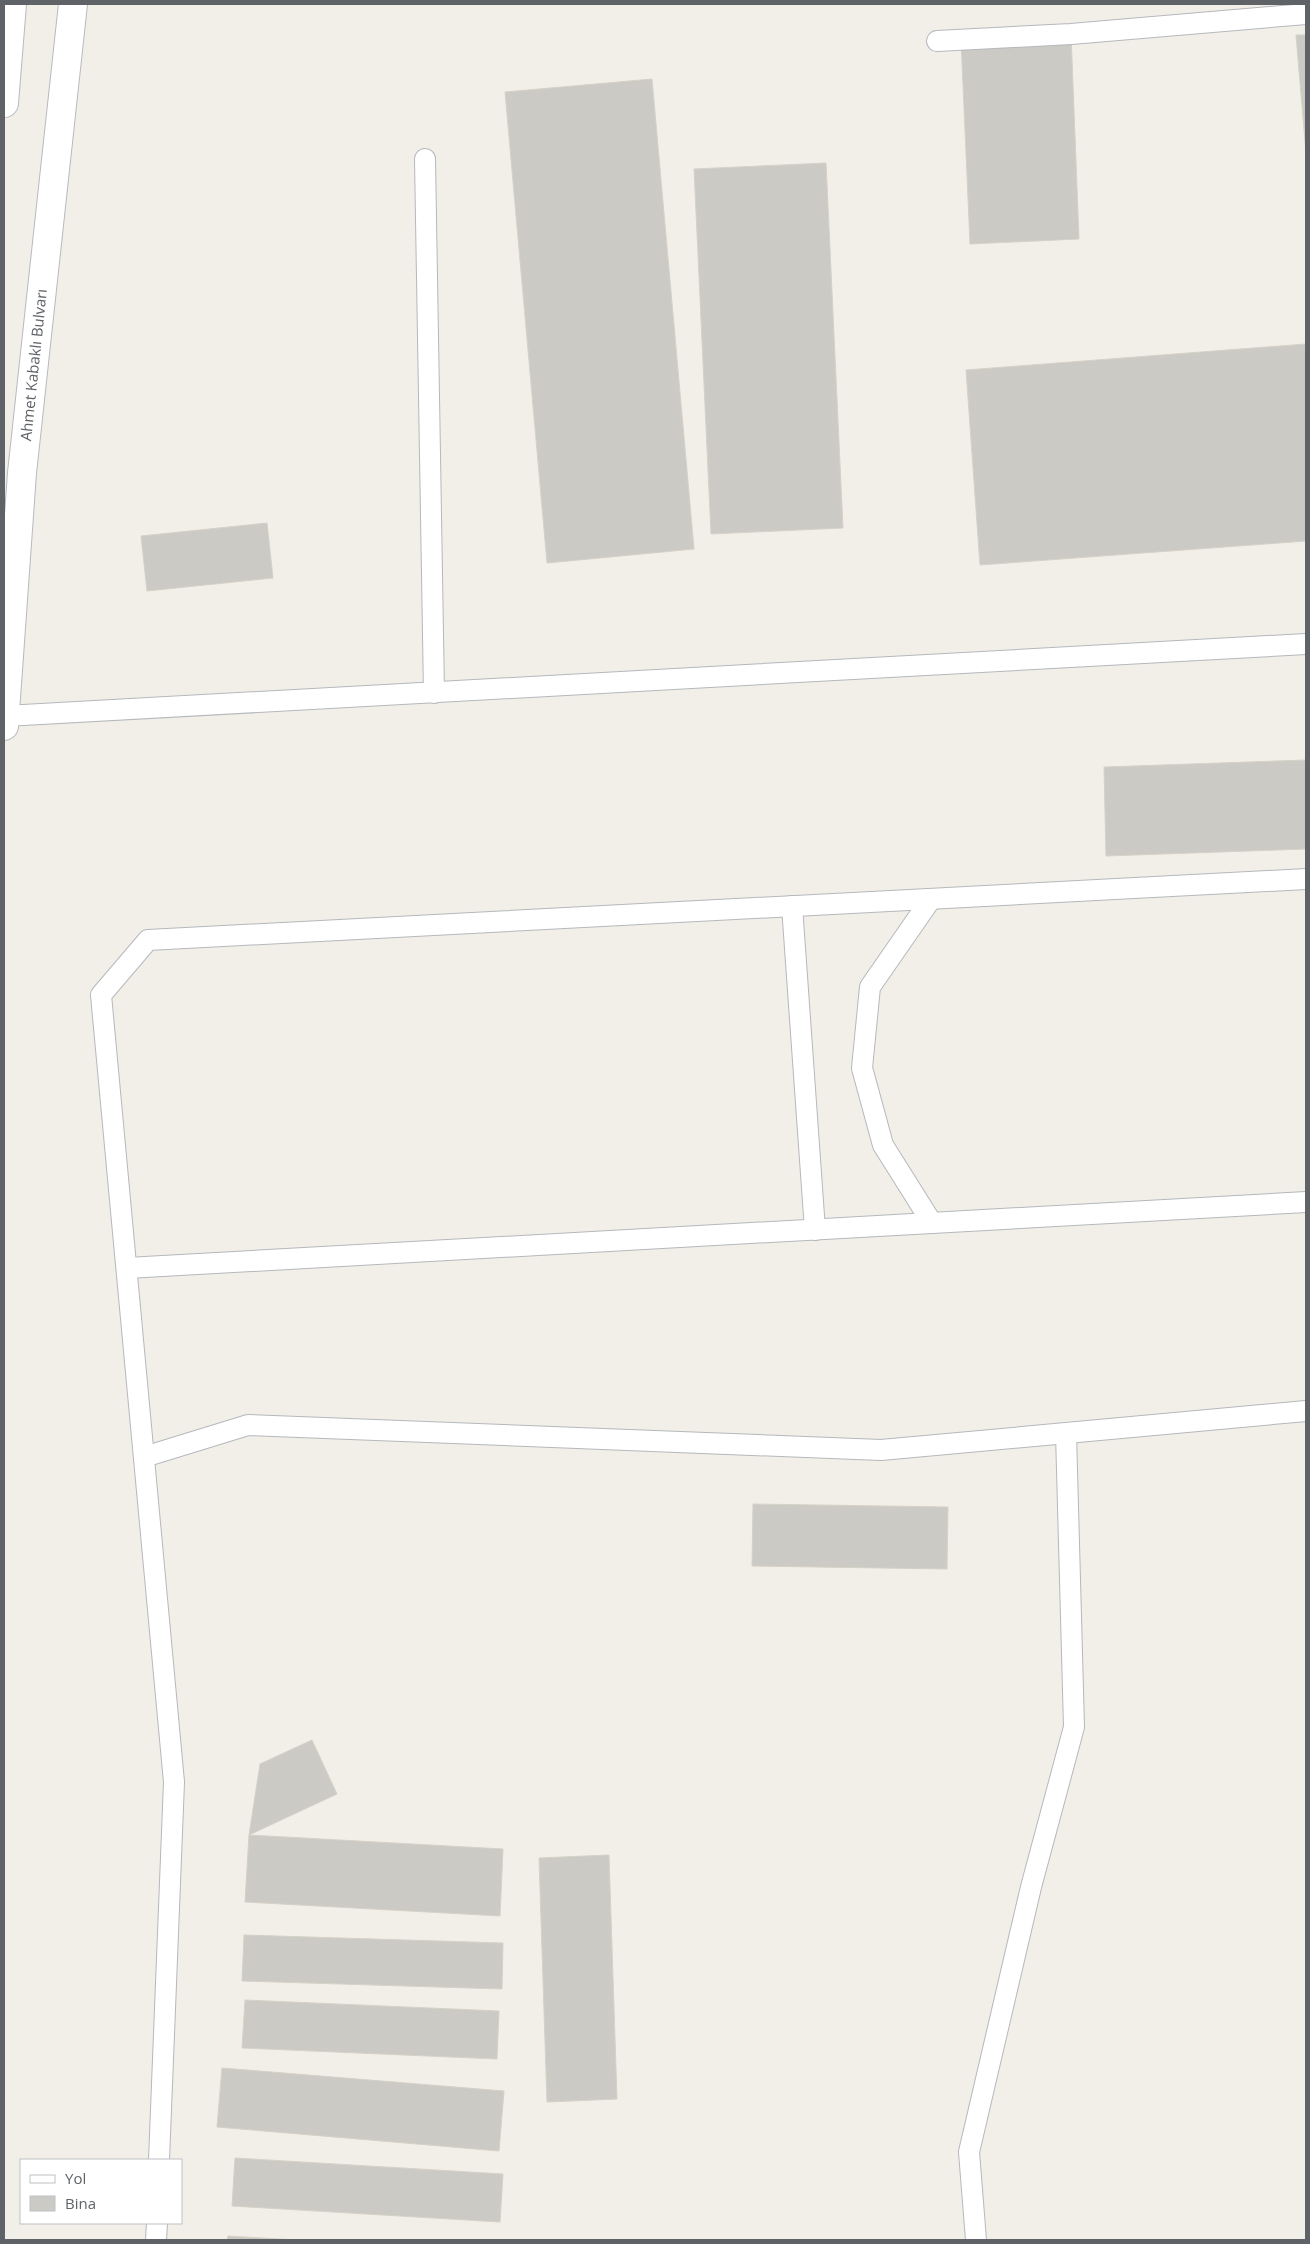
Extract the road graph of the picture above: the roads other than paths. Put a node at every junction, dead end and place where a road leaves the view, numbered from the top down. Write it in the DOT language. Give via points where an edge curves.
graph roads {
  1 [pos="12,4"];
  2 [pos="73,4"];
  3 [pos="1306,14"];
  4 [pos="937,41"];
  5 [pos="4,104"];
  6 [pos="425,159"];
  7 [pos="1306,644"];
  8 [pos="434,693"];
  9 [pos="4,721"];
  10 [pos="1306,879"];
  11 [pos="931,899"];
  12 [pos="792,906"];
  13 [pos="1306,1202"];
  14 [pos="932,1223"];
  15 [pos="815,1230"];
  16 [pos="127,1268"];
  17 [pos="1306,1412"];
  18 [pos="1066,1433"];
  19 [pos="144,1457"];
  20 [pos="159,2159"];
  21 [pos="157,2224"];
  22 [pos="156,2240"];
  23 [pos="976,2240"];
  1 -- 5 [label="main road"];
  2 -- 9 [label="main road, Ahmet Kabaklı Bulvarı" via="25,447"];
  3 -- 4 [label="lane" via="1071,34"];
  6 -- 8 [label="lane"];
  7 -- 8 [label="lane"];
  8 -- 9 [label="lane"];
  10 -- 11 [label="lane"];
  11 -- 12 [label="lane"];
  11 -- 14 [label="lane" via="870,987 862,1068 883,1145"];
  12 -- 15 [label="lane"];
  12 -- 16 [label="lane" via="148,940 101,995"];
  13 -- 14 [label="lane"];
  14 -- 15 [label="lane"];
  15 -- 16 [label="lane"];
  16 -- 19 [label="lane"];
  17 -- 18 [label="lane"];
  18 -- 19 [label="lane" via="881,1450 248,1425"];
  18 -- 23 [label="lane" via="1074,1727 1031,1888 969,2152"];
  19 -- 20 [label="lane" via="174,1782"];
  21 -- 22 [label="lane"];
}
